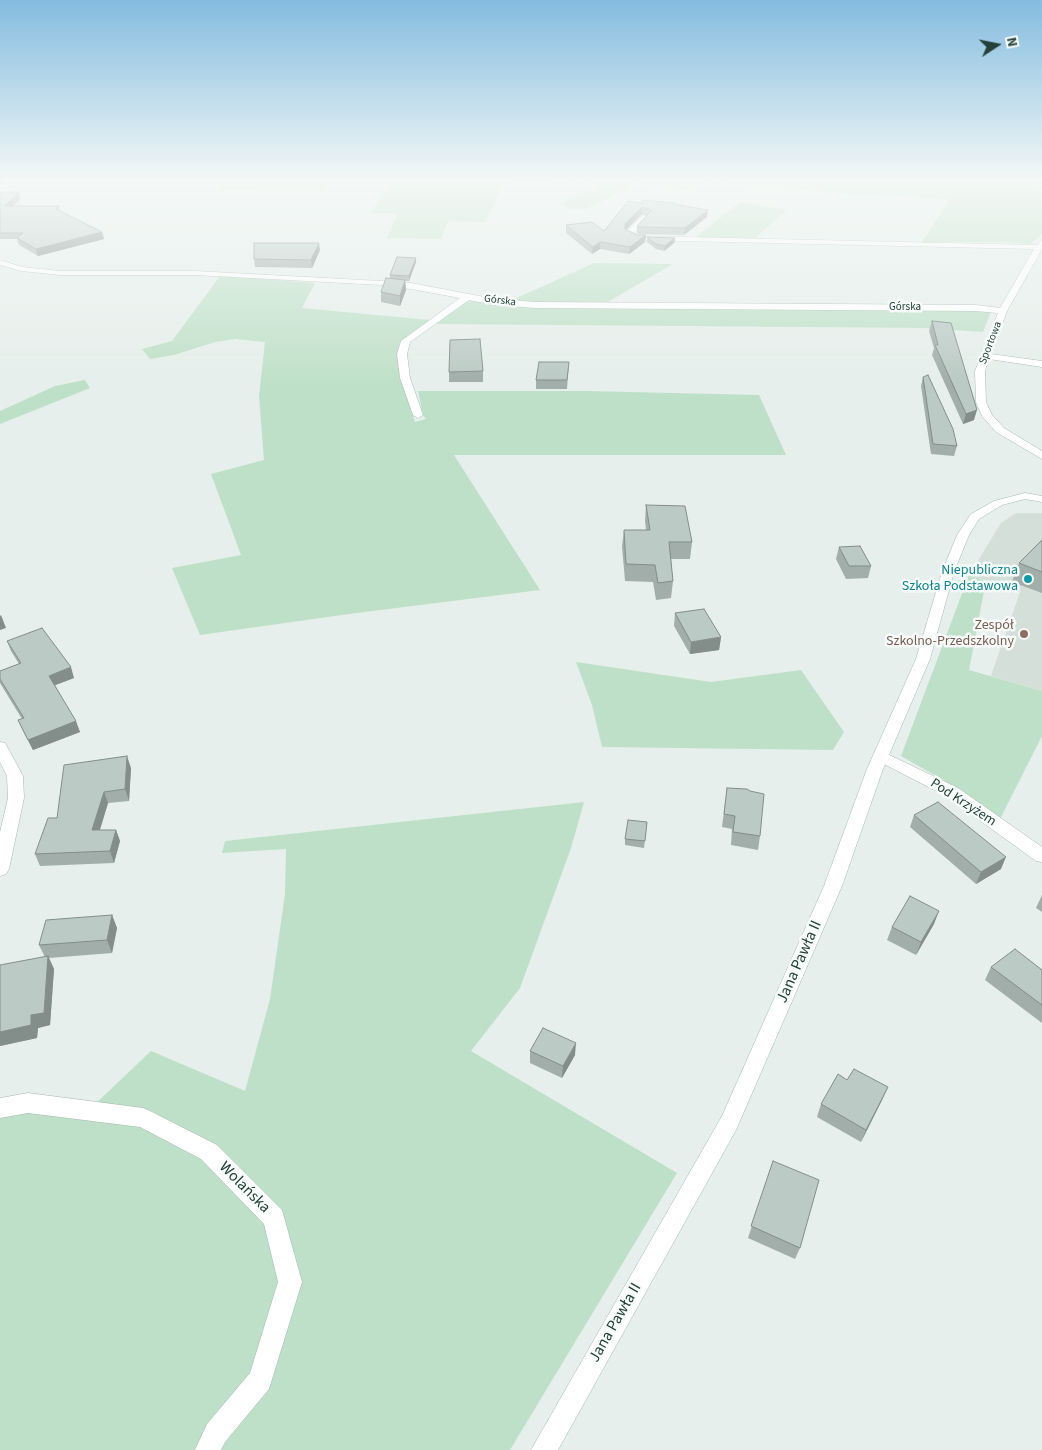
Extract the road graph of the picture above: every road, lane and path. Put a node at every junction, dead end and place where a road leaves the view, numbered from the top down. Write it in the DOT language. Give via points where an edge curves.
graph roads {
  1 [pos="1038,248"];
  2 [pos="0,262"];
  3 [pos="468,296"];
  4 [pos="1004,312"];
  5 [pos="985,356"];
  6 [pos="1042,364"];
  7 [pos="418,415"];
  8 [pos="1042,456"];
  9 [pos="1042,499"];
  10 [pos="0,747"];
  11 [pos="881,756"];
  12 [pos="1042,856"];
  13 [pos="0,869"];
  14 [pos="0,1108"];
  15 [pos="208,1450"];
  16 [pos="544,1450"];
  1 -- 4 [label="street, Sportowa"];
  2 -- 3 [label="street, Górska" via="21,270 45,272 195,273 381,283"];
  3 -- 4 [label="street, Górska" via="535,305 976,308"];
  3 -- 7 [label="street" via="406,342 403,363"];
  4 -- 5 [label="street, Sportowa"];
  5 -- 6 [label="street"];
  5 -- 8 [label="street, Sportowa" via="980,371 981,402 987,416 1000,430"];
  9 -- 11 [label="street, Jana Pawła II" via="1025,496 998,503 975,517 963,535 948,572 923,659"];
  10 -- 13 [label="street" via="15,776 16,798"];
  11 -- 12 [label="street, Pod Krzyżem" via="952,792"];
  11 -- 16 [label="street, Jana Pawła II" via="833,886 729,1123"];
  14 -- 15 [label="street, Wolańska" via="28,1103 143,1118 209,1152 274,1218 290,1282 260,1380 216,1433"];
}
